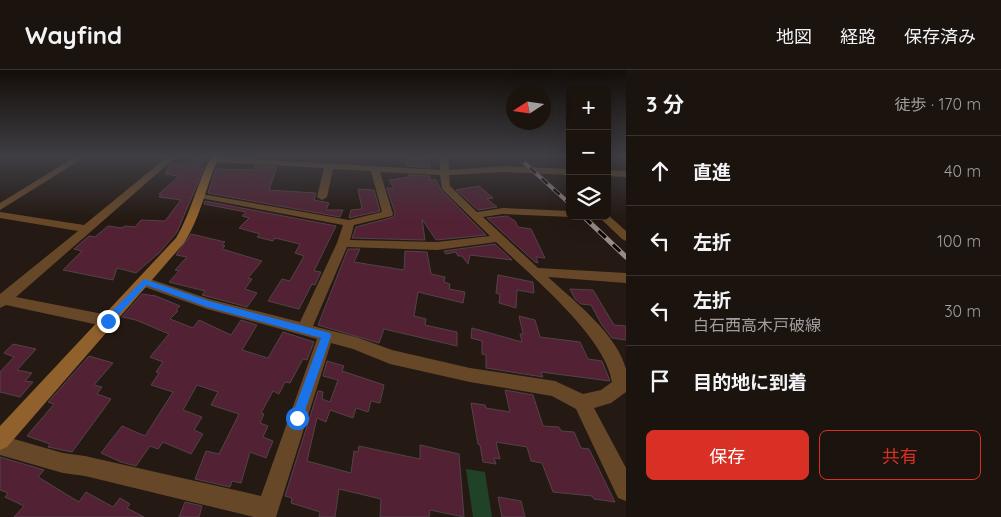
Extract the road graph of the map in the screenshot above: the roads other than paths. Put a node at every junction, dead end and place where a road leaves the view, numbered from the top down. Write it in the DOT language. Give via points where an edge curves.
graph roads {
  1 [pos="47,178"];
  2 [pos="147,178"];
  3 [pos="205,178"];
  4 [pos="326,178"];
  5 [pos="378,178"];
  6 [pos="445,178"];
  7 [pos="200,195"];
  8 [pos="322,197"];
  9 [pos="0,207"];
  10 [pos="566,214"];
  11 [pos="0,215"];
  12 [pos="476,215"];
  13 [pos="607,220"];
  14 [pos="348,223"];
  15 [pos="87,228"];
  16 [pos="626,237"];
  17 [pos="501,238"];
  18 [pos="343,243"];
  19 [pos="537,272"];
  20 [pos="626,278"];
  21 [pos="144,282"];
  22 [pos="1,301"];
  23 [pos="108,321"];
  24 [pos="304,330"];
  25 [pos="326,336"];
  26 [pos="621,367"];
  27 [pos="582,403"];
  28 [pos="0,440"];
  29 [pos="0,445"];
  30 [pos="626,490"];
  31 [pos="266,513"];
  1 -- 9 [label="street"];
  2 -- 15 [label="street"];
  3 -- 7 [label="main road"];
  4 -- 8 [label="street"];
  5 -- 14 [label="street" via="388,214"];
  6 -- 12 [label="street" via="445,187"];
  7 -- 14 [label="street"];
  7 -- 21 [label="main road" via="180,240"];
  10 -- 12 [label="street" via="503,211"];
  11 -- 15 [label="street"];
  12 -- 17 [label="street"];
  13 -- 16 [label="street"];
  14 -- 18 [label="street"];
  15 -- 22 [label="street"];
  17 -- 18 [label="street" via="437,246"];
  17 -- 19 [label="street"];
  18 -- 24 [label="street"];
  19 -- 20 [label="street"];
  19 -- 26 [label="street" via="595,330"];
  21 -- 23 [label="main road"];
  21 -- 24 [label="street" via="207,304"];
  22 -- 23 [label="street"];
  23 -- 28 [label="main road"];
  24 -- 25 [label="street"];
  25 -- 27 [label="street" via="356,342 390,357 555,389"];
  25 -- 31 [label="street"];
  26 -- 27 [label="street" via="621,386 605,397"];
  27 -- 30 [label="street"];
  29 -- 31 [label="street"];
}
